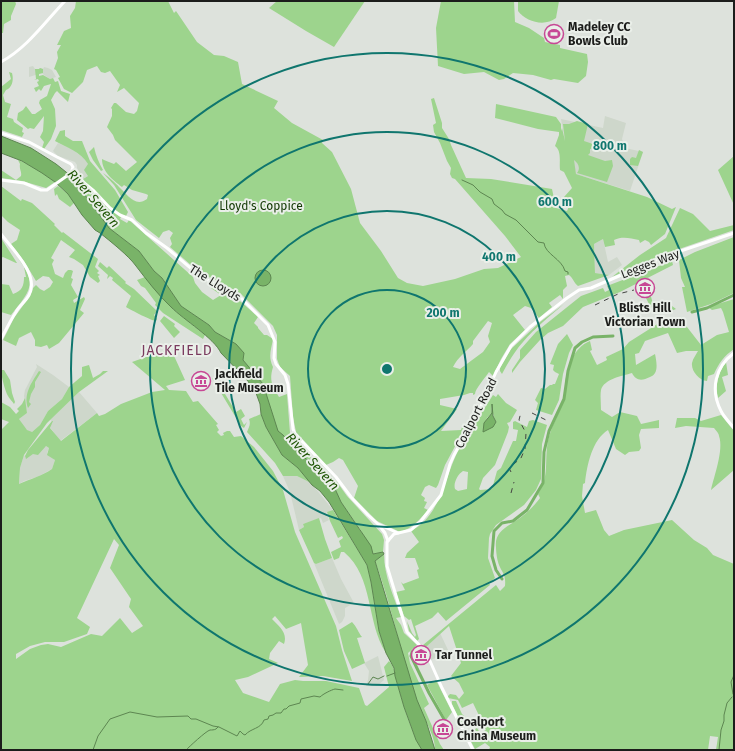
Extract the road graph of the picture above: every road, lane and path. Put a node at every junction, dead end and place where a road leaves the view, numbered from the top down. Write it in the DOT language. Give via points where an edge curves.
graph roads {
  1 [pos="65,1"];
  2 [pos="1,62"];
  3 [pos="1,133"];
  4 [pos="73,169"];
  5 [pos="1,180"];
  6 [pos="734,233"];
  7 [pos="1,234"];
  8 [pos="567,298"];
  9 [pos="1,339"];
  10 [pos="734,353"];
  11 [pos="734,428"];
  12 [pos="376,522"];
  13 [pos="381,528"];
  14 [pos="398,534"];
  15 [pos="392,536"];
  16 [pos="388,541"];
  17 [pos="473,750"];
  1 -- 2 [label="street" via="36,34 12,56"];
  3 -- 4 [label="street, The Lloyds" via="36,146 73,165"];
  4 -- 5 [label="street" via="47,190"];
  4 -- 12 [label="street, The Lloyds" via="110,208 132,220 200,276 239,296 268,325 275,342 276,364 287,379 295,434"];
  6 -- 8 [label="street, Legges Way" via="663,257 591,288 579,290"];
  7 -- 9 [label="street" via="23,262 32,283 29,295 16,311"];
  8 -- 14 [label="street, Coalport Road" via="530,327 511,346 454,455 441,495 421,521 411,530"];
  10 -- 11 [label="street" via="726,358 719,370 714,390 721,411"];
  12 -- 13 [label="street"];
  12 -- 14 [label="street, The Lloyds"];
  13 -- 15 [label="street"];
  13 -- 16 [label="street"];
  14 -- 15 [label="street, Coalport Road"];
  15 -- 16 [label="street"];
  16 -- 17 [label="street" via="386,560 407,632 426,652"];
}
